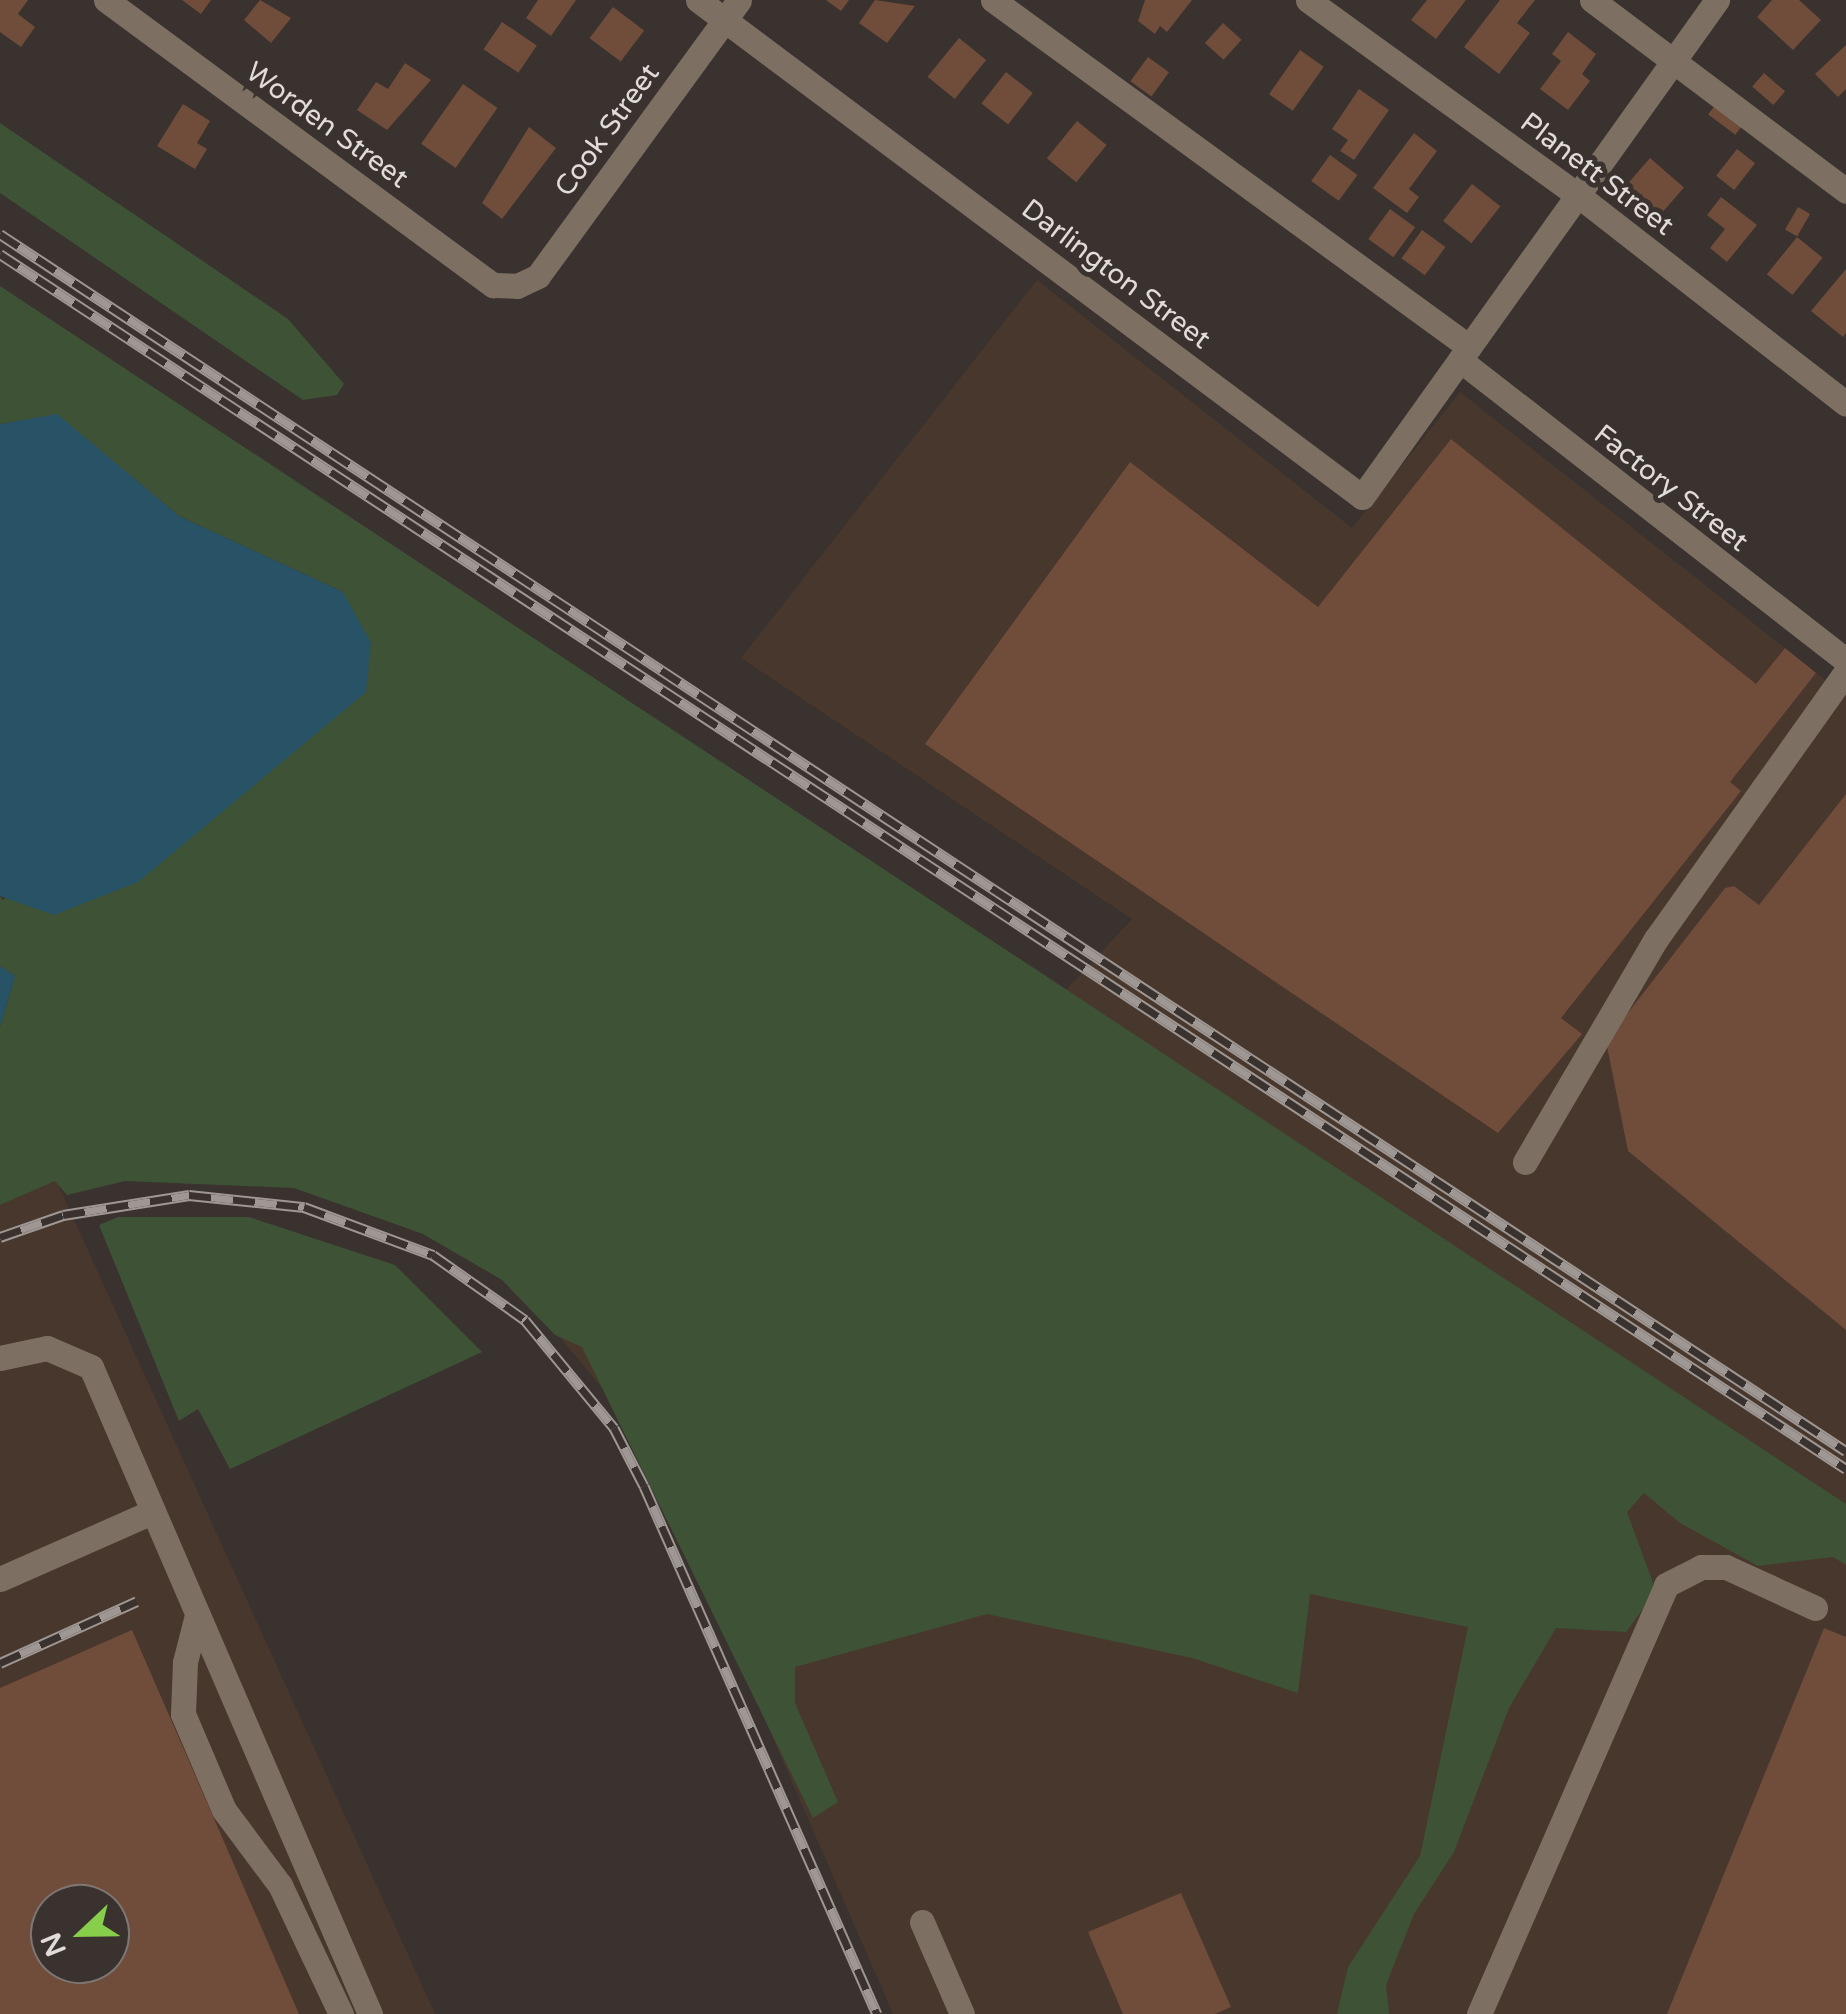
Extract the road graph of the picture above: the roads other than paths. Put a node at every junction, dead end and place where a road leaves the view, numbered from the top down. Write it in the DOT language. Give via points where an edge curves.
graph roads {
  1 [pos="106,0"];
  2 [pos="698,0"];
  3 [pos="993,0"];
  4 [pos="1308,0"];
  5 [pos="1592,0"];
  6 [pos="1717,0"];
  7 [pos="732,10"];
  8 [pos="1674,62"];
  9 [pos="1846,191"];
  10 [pos="1579,196"];
  11 [pos="517,286"];
  12 [pos="1464,354"];
  13 [pos="1846,404"];
  14 [pos="1846,661"];
  15 [pos="1846,672"];
  16 [pos="1525,1162"];
  17 [pos="0,1358"];
  18 [pos="152,1512"];
  19 [pos="0,1578"];
  20 [pos="1815,1608"];
  21 [pos="197,1615"];
  22 [pos="922,1922"];
  23 [pos="341,2014"];
  24 [pos="370,2014"];
  25 [pos="962,2014"];
  26 [pos="1478,2014"];
  1 -- 11 [label="street, Worden Street" via="493,285"];
  2 -- 7 [label="street, Darlington Street"];
  3 -- 12 [label="street, Factory Street"];
  4 -- 10 [label="street, Planett Street"];
  5 -- 8 [label="street"];
  6 -- 8 [label="street"];
  7 -- 11 [label="street, Cook Street" via="538,276"];
  7 -- 12 [label="street, Darlington Street" via="1362,496"];
  8 -- 9 [label="street"];
  8 -- 10 [label="street"];
  10 -- 12 [label="street"];
  10 -- 13 [label="street, Planett Street"];
  12 -- 14 [label="street, Factory Street"];
  15 -- 16 [label="street" via="1656,939"];
  17 -- 18 [label="street" via="47,1348 91,1367"];
  18 -- 19 [label="street"];
  18 -- 21 [label="street"];
  20 -- 26 [label="street" via="1726,1567 1700,1568 1666,1585"];
  21 -- 23 [label="street" via="185,1662 184,1714 224,1810 280,1885"];
  21 -- 24 [label="street"];
  22 -- 25 [label="street"];
}
